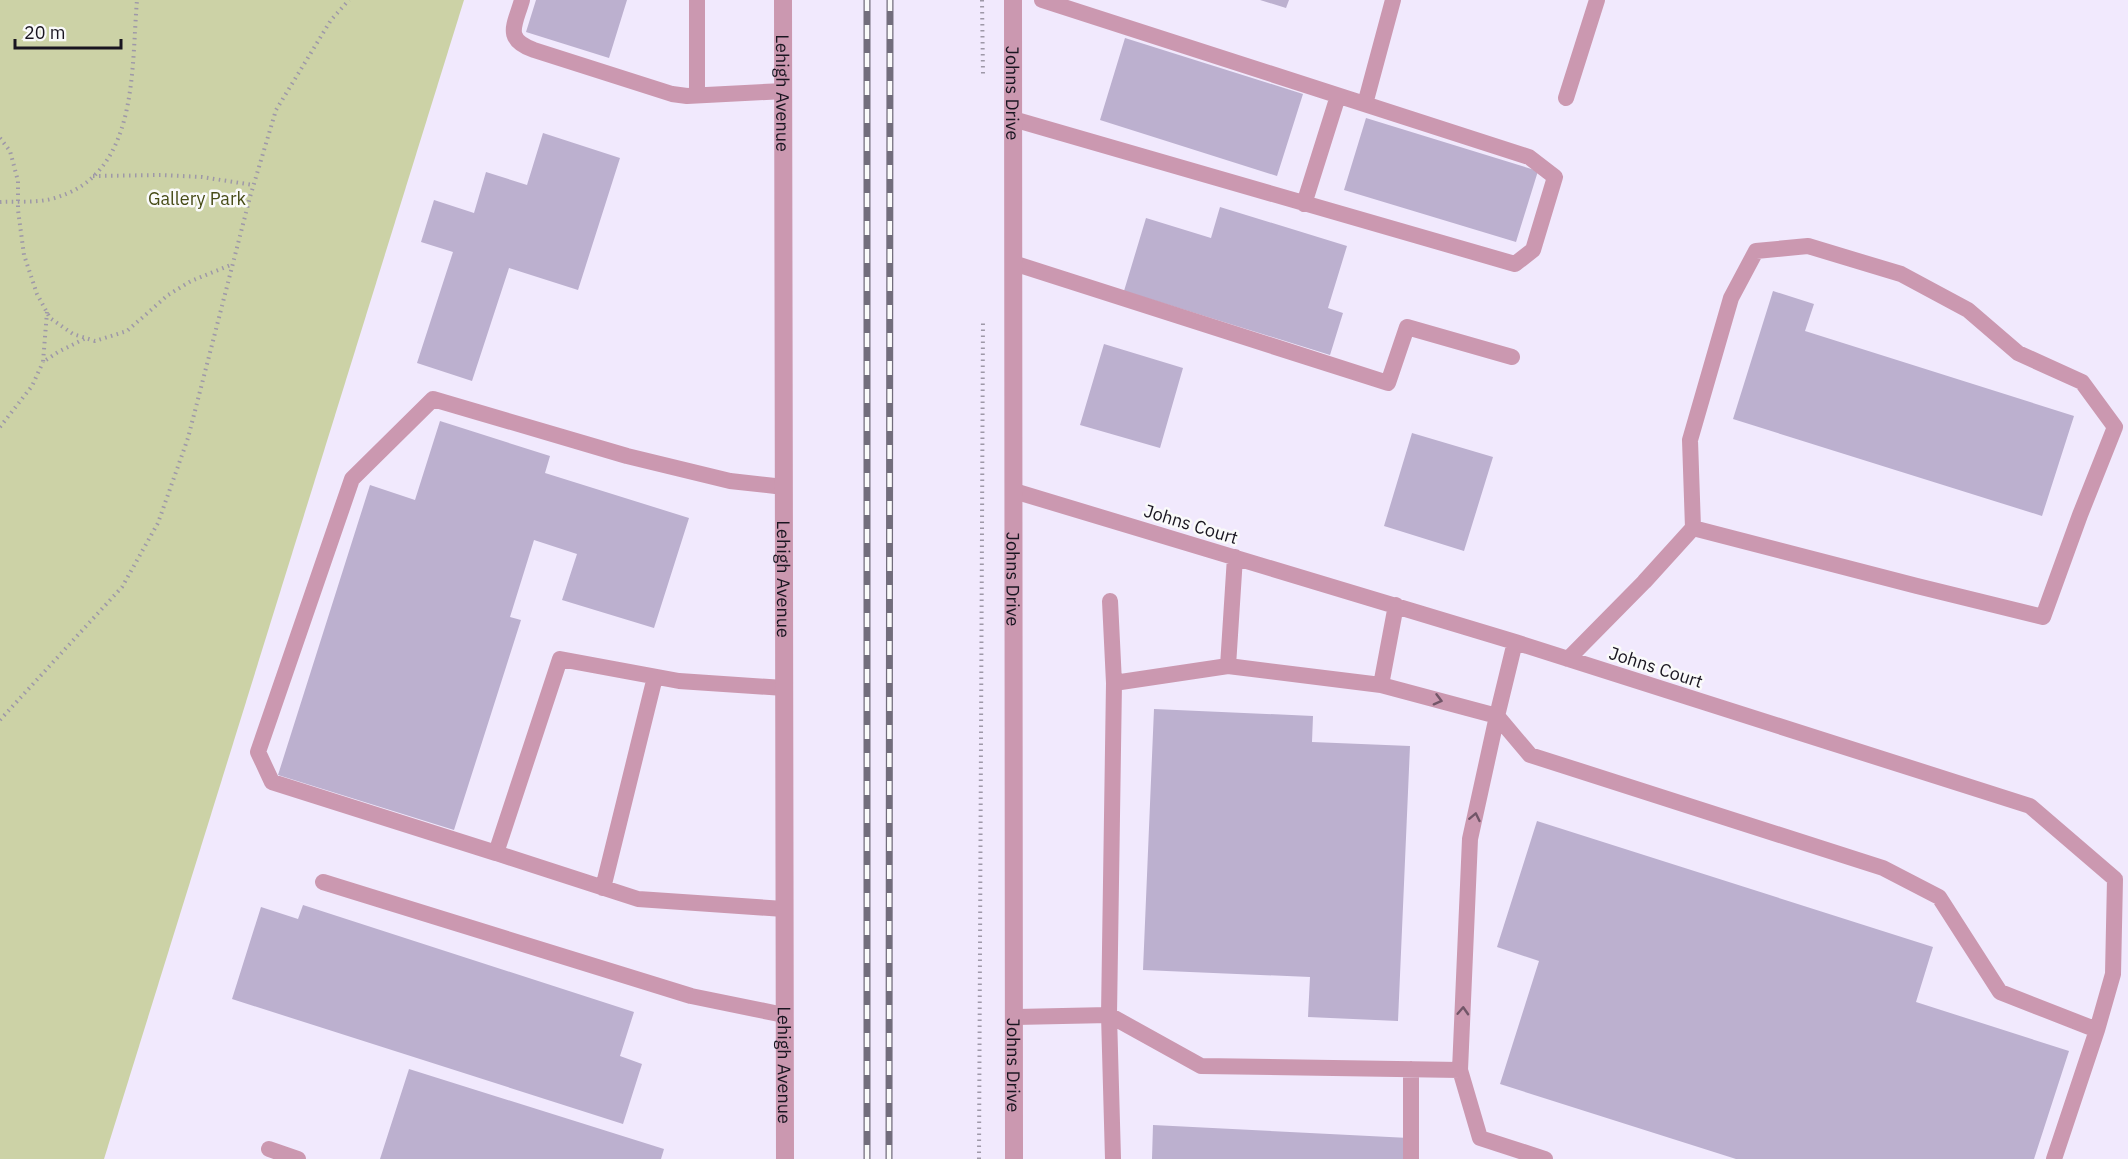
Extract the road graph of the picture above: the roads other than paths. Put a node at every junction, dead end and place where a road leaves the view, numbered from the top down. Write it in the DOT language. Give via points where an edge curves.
graph roads {
  1 [pos="522,0"];
  2 [pos="697,0"];
  3 [pos="783,0"];
  4 [pos="1013,0"];
  5 [pos="1042,0"];
  6 [pos="1393,0"];
  7 [pos="1597,0"];
  8 [pos="784,91"];
  9 [pos="697,94"];
  10 [pos="1338,96"];
  11 [pos="1566,98"];
  12 [pos="1365,104"];
  13 [pos="1013,119"];
  14 [pos="1304,204"];
  15 [pos="1012,263"];
  16 [pos="1512,357"];
  17 [pos="784,487"];
  18 [pos="1014,491"];
  19 [pos="1693,528"];
  20 [pos="1235,557"];
  21 [pos="1110,601"];
  22 [pos="1396,605"];
  23 [pos="1515,642"];
  24 [pos="1568,659"];
  25 [pos="1228,666"];
  26 [pos="655,677"];
  27 [pos="1114,683"];
  28 [pos="1381,685"];
  29 [pos="784,688"];
  30 [pos="1497,716"];
  31 [pos="496,853"];
  32 [pos="323,882"];
  33 [pos="603,888"];
  34 [pos="784,909"];
  35 [pos="1109,1014"];
  36 [pos="784,1015"];
  37 [pos="1013,1017"];
  38 [pos="2097,1030"];
  39 [pos="1411,1069"];
  40 [pos="1460,1070"];
  41 [pos="268,1149"];
  42 [pos="298,1159"];
  43 [pos="785,1159"];
  44 [pos="1014,1159"];
  45 [pos="1113,1159"];
  46 [pos="1411,1159"];
  47 [pos="1545,1159"];
  48 [pos="2054,1159"];
  1 -- 9 [label="lane" via="513,31 522,46 672,94"];
  2 -- 9 [label="lane"];
  3 -- 8 [label="street, Lehigh Avenue"];
  4 -- 13 [label="street, Johns Drive"];
  5 -- 10 [label="lane"];
  6 -- 12 [label="lane"];
  7 -- 11 [label="lane"];
  8 -- 9 [label="lane"];
  8 -- 17 [label="street, Lehigh Avenue"];
  10 -- 12 [label="lane"];
  10 -- 14 [label="lane"];
  12 -- 14 [label="lane" via="1529,157 1555,177 1533,250 1515,264"];
  13 -- 14 [label="lane"];
  13 -- 15 [label="street, Johns Drive"];
  15 -- 16 [label="lane" via="1388,383 1407,327"];
  15 -- 18 [label="street, Johns Drive"];
  17 -- 29 [label="street, Lehigh Avenue"];
  17 -- 31 [label="lane" via="730,481 638,459 433,399 352,478 258,752 272,782"];
  18 -- 20 [label="lane, Johns Court"];
  18 -- 37 [label="street, Johns Drive"];
  19 -- 19 [label="lane" via="2043,617 2115,427 2082,382 2018,353 1968,310 1901,274 1808,246 1756,251 1731,298 1690,440"];
  19 -- 24 [label="lane"];
  20 -- 22 [label="lane, Johns Court"];
  20 -- 25 [label="lane"];
  21 -- 27 [label="lane"];
  22 -- 23 [label="lane, Johns Court"];
  22 -- 28 [label="lane"];
  23 -- 24 [label="lane, Johns Court"];
  23 -- 30 [label="lane"];
  24 -- 38 [label="lane, Johns Court" via="2030,806 2115,879 2113,974"];
  25 -- 27 [label="lane"];
  25 -- 28 [label="lane"];
  26 -- 29 [label="lane"];
  26 -- 31 [label="lane" via="560,659"];
  26 -- 33 [label="lane"];
  27 -- 35 [label="lane"];
  28 -- 30 [label="lane, one-way"];
  29 -- 34 [label="street, Lehigh Avenue"];
  30 -- 38 [label="lane" via="1530,755 1884,868 1930,892 1939,897 2000,992"];
  40 -- 30 [label="lane, one-way" via="1470,839"];
  31 -- 33 [label="lane"];
  32 -- 36 [label="lane" via="691,996"];
  33 -- 34 [label="lane" via="638,899"];
  34 -- 36 [label="street, Lehigh Avenue"];
  35 -- 37 [label="lane"];
  35 -- 39 [label="lane" via="1201,1066"];
  35 -- 45 [label="lane"];
  36 -- 43 [label="street, Lehigh Avenue"];
  37 -- 44 [label="street, Johns Drive"];
  38 -- 48 [label="lane"];
  39 -- 40 [label="lane"];
  39 -- 46 [label="lane"];
  40 -- 47 [label="lane" via="1480,1138"];
  41 -- 42 [label="lane"];
}
